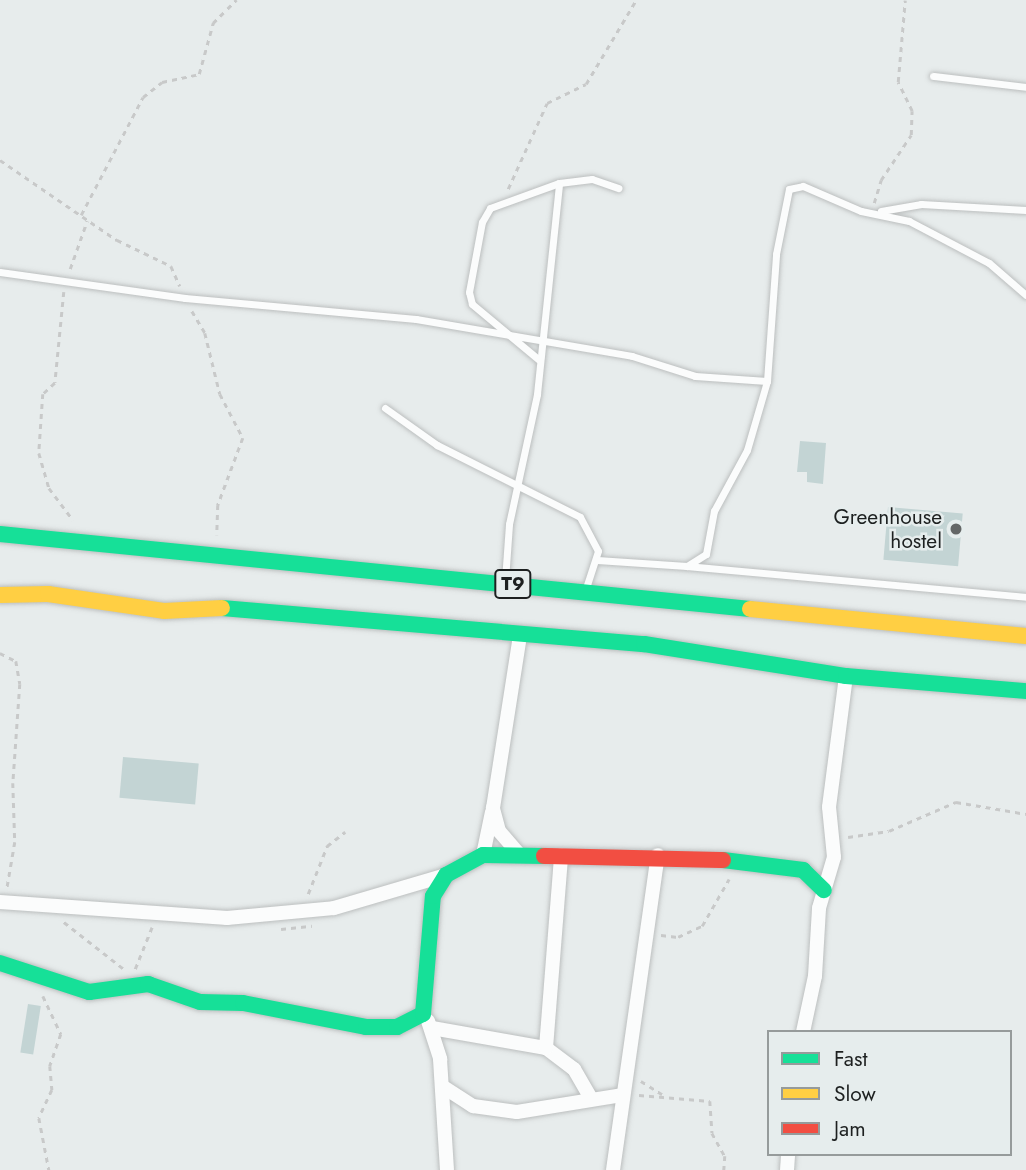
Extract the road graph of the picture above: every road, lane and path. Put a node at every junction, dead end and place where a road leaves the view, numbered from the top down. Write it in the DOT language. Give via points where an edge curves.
graph roads {
  1 [pos="236,0"];
  2 [pos="636,0"];
  3 [pos="905,0"];
  4 [pos="933,76"];
  5 [pos="1026,87"];
  6 [pos="0,160"];
  7 [pos="559,183"];
  8 [pos="618,188"];
  9 [pos="490,208"];
  10 [pos="1026,210"];
  11 [pos="871,213"];
  12 [pos="80,216"];
  13 [pos="87,221"];
  14 [pos="0,272"];
  15 [pos="66,282"];
  16 [pos="1026,295"];
  17 [pos="184,298"];
  18 [pos="507,332"];
  19 [pos="539,339"];
  20 [pos="538,359"];
  21 [pos="767,381"];
  22 [pos="385,408"];
  23 [pos="517,488"];
  24 [pos="0,534"];
  25 [pos="98,544"];
  26 [pos="212,555"];
  27 [pos="597,560"];
  28 [pos="687,566"];
  29 [pos="505,583"];
  30 [pos="584,591"];
  31 [pos="0,595"];
  32 [pos="1026,597"];
  33 [pos="520,636"];
  34 [pos="1026,636"];
  35 [pos="0,653"];
  36 [pos="846,676"];
  37 [pos="1026,691"];
  38 [pos="493,808"];
  39 [pos="1026,814"];
  40 [pos="345,832"];
  41 [pos="834,837"];
  42 [pos="519,854"];
  43 [pos="483,855"];
  44 [pos="658,855"];
  45 [pos="561,856"];
  46 [pos="751,861"];
  47 [pos="446,875"];
  48 [pos="824,890"];
  49 [pos="4,903"];
  50 [pos="56,907"];
  51 [pos="299,907"];
  52 [pos="160,914"];
  53 [pos="644,930"];
  54 [pos="0,963"];
  55 [pos="29,974"];
  56 [pos="428,1021"];
  57 [pos="803,1030"];
  58 [pos="546,1048"];
  59 [pos="625,1073"];
  60 [pos="442,1086"];
  61 [pos="622,1095"];
  62 [pos="662,1095"];
  63 [pos="591,1098"];
  64 [pos="49,1170"];
  65 [pos="447,1170"];
  66 [pos="613,1170"];
  67 [pos="724,1170"];
  1 -- 12 [label="path" via="213,23 199,74 162,82 144,97"];
  2 -- 9 [label="path" via="586,84 547,103 509,188"];
  3 -- 11 [label="path" via="898,82 912,111 911,135 881,180"];
  4 -- 5 [label="lane"];
  6 -- 12 [label="path"];
  7 -- 8 [label="lane" via="592,178"];
  7 -- 9 [label="lane"];
  7 -- 19 [label="lane"];
  9 -- 18 [label="lane" via="482,222 469,292 479,312"];
  10 -- 11 [label="lane" via="921,204"];
  11 -- 16 [label="lane" via="929,231 998,269"];
  11 -- 21 [label="lane" via="803,186 785,196"];
  12 -- 13 [label="path"];
  13 -- 15 [label="path"];
  13 -- 17 [label="path" via="171,266"];
  14 -- 15 [label="lane"];
  15 -- 17 [label="lane"];
  15 -- 25 [label="path" via="55,383 43,394 39,453 55,499"];
  17 -- 18 [label="lane"];
  17 -- 26 [label="path" via="205,333 220,394 243,438 218,505 221,522"];
  18 -- 19 [label="lane"];
  18 -- 20 [label="lane"];
  19 -- 20 [label="lane"];
  19 -- 21 [label="lane" via="632,356 695,376"];
  20 -- 23 [label="lane" via="530,438"];
  21 -- 28 [label="lane" via="747,450 714,511 705,554"];
  22 -- 23 [label="lane" via="437,445"];
  23 -- 27 [label="lane" via="580,517 596,540"];
  23 -- 29 [label="lane"];
  24 -- 25 [label="main road, T9"];
  25 -- 26 [label="main road, T9"];
  26 -- 29 [label="main road, T9"];
  27 -- 28 [label="lane"];
  27 -- 30 [label="lane"];
  28 -- 32 [label="lane"];
  29 -- 30 [label="main road, T9"];
  30 -- 34 [label="main road, T9"];
  31 -- 33 [label="main road" via="48,594 164,611 244,607"];
  33 -- 36 [label="main road" via="697,649"];
  33 -- 38 [label="street"];
  35 -- 49 [label="path" via="16,661 20,684"];
  36 -- 37 [label="main road"];
  36 -- 41 [label="street" via="830,807"];
  38 -- 42 [label="street" via="499,831"];
  38 -- 43 [label="street"];
  39 -- 41 [label="path" via="956,802 889,831"];
  40 -- 51 [label="path" via="327,846"];
  41 -- 48 [label="street"];
  42 -- 43 [label="main road"];
  42 -- 45 [label="main road"];
  43 -- 47 [label="main road"];
  44 -- 45 [label="main road"];
  44 -- 46 [label="main road"];
  44 -- 53 [label="street"];
  45 -- 58 [label="street"];
  46 -- 48 [label="main road" via="803,870"];
  46 -- 53 [label="path" via="732,875 702,926 678,937"];
  47 -- 51 [label="street" via="334,908"];
  47 -- 56 [label="main road" via="433,896 428,918"];
  48 -- 57 [label="street"];
  49 -- 50 [label="street"];
  50 -- 52 [label="street"];
  50 -- 52 [label="path" via="78,938 134,976 144,941"];
  51 -- 52 [label="street" via="227,918"];
  53 -- 59 [label="street"];
  54 -- 55 [label="main road"];
  55 -- 56 [label="main road" via="89,992 148,985 200,1002 243,1003 366,1027"];
  55 -- 64 [label="path" via="61,1034 50,1066 52,1090 39,1118"];
  56 -- 58 [label="street"];
  56 -- 60 [label="street"];
  58 -- 63 [label="street" via="573,1069"];
  59 -- 61 [label="street"];
  59 -- 62 [label="path"];
  60 -- 63 [label="street" via="459,1100 492,1111 517,1112"];
  60 -- 65 [label="street"];
  61 -- 62 [label="path"];
  61 -- 63 [label="street"];
  61 -- 66 [label="street"];
  62 -- 67 [label="path" via="710,1101 712,1133 725,1156"];
}
